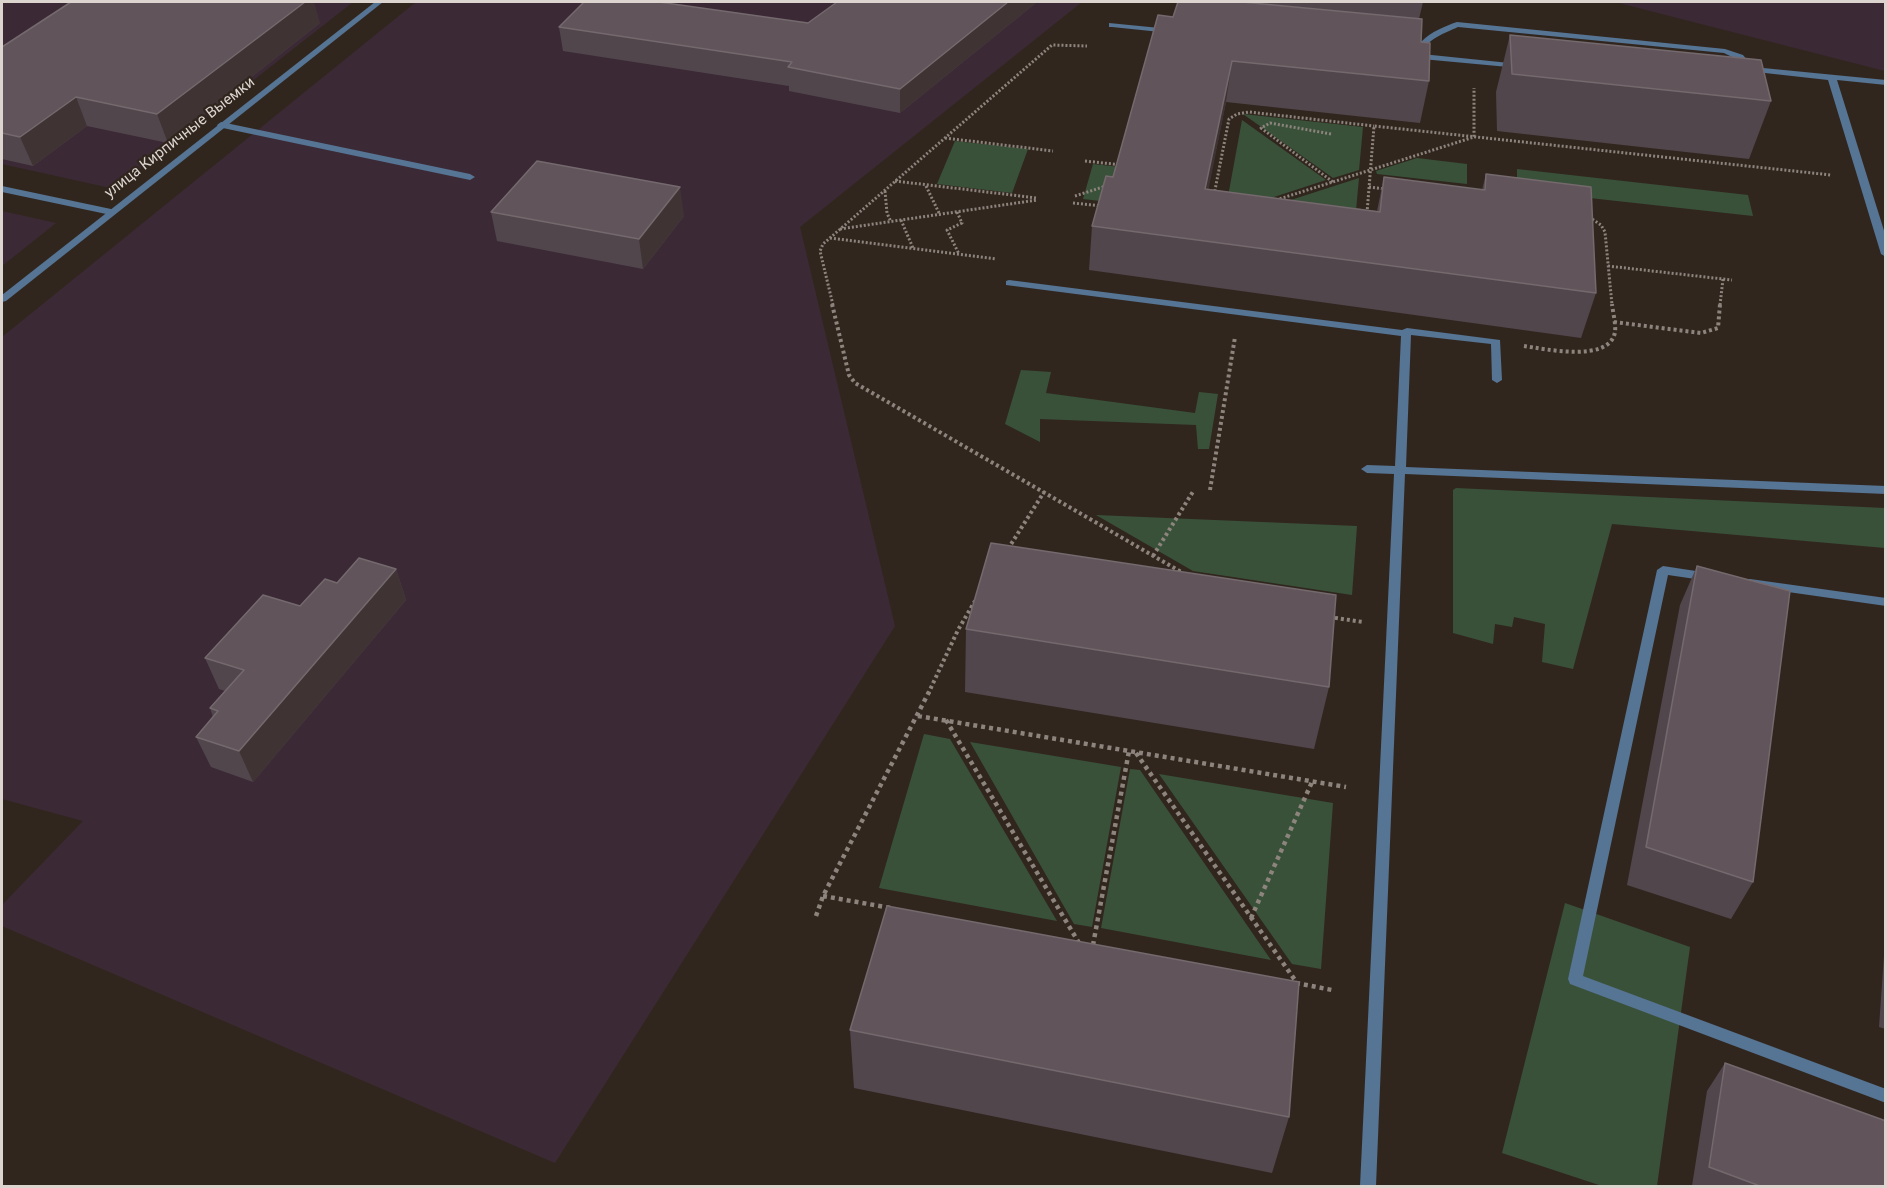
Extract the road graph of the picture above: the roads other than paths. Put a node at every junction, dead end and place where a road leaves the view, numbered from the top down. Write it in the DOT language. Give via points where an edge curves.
graph roads {
  1 [pos="379,2"];
  2 [pos="1112,25"];
  3 [pos="1184,32"];
  4 [pos="1406,55"];
  5 [pos="1418,56"];
  6 [pos="1531,68"];
  7 [pos="1832,78"];
  8 [pos="1886,83"];
  9 [pos="221,125"];
  10 [pos="470,177"];
  11 [pos="2,189"];
  12 [pos="111,212"];
  13 [pos="1886,254"];
  14 [pos="1009,284"];
  15 [pos="2,299"];
  16 [pos="1407,334"];
  17 [pos="1497,380"];
  18 [pos="1367,469"];
  19 [pos="1401,471"];
  20 [pos="1886,490"];
  21 [pos="1886,602"];
  22 [pos="1886,1096"];
  23 [pos="1368,1186"];
  1 -- 9 [label="street, улица Кирпичные Выемки"];
  2 -- 3 [label="street"];
  4 -- 5 [label="street"];
  5 -- 6 [label="street"];
  5 -- 7 [label="street" via="1424,42 1457,24 1725,51 1749,64 1750,73"];
  7 -- 8 [label="street"];
  7 -- 13 [label="street"];
  9 -- 10 [label="street"];
  9 -- 12 [label="street, улица Кирпичные Выемки"];
  11 -- 12 [label="street"];
  12 -- 15 [label="street, улица Кирпичные Выемки"];
  14 -- 16 [label="street"];
  16 -- 17 [label="street" via="1496,342"];
  16 -- 19 [label="street"];
  18 -- 19 [label="street"];
  19 -- 20 [label="street"];
  19 -- 23 [label="street"];
  21 -- 22 [label="street" via="1663,570 1575,979"];
}
